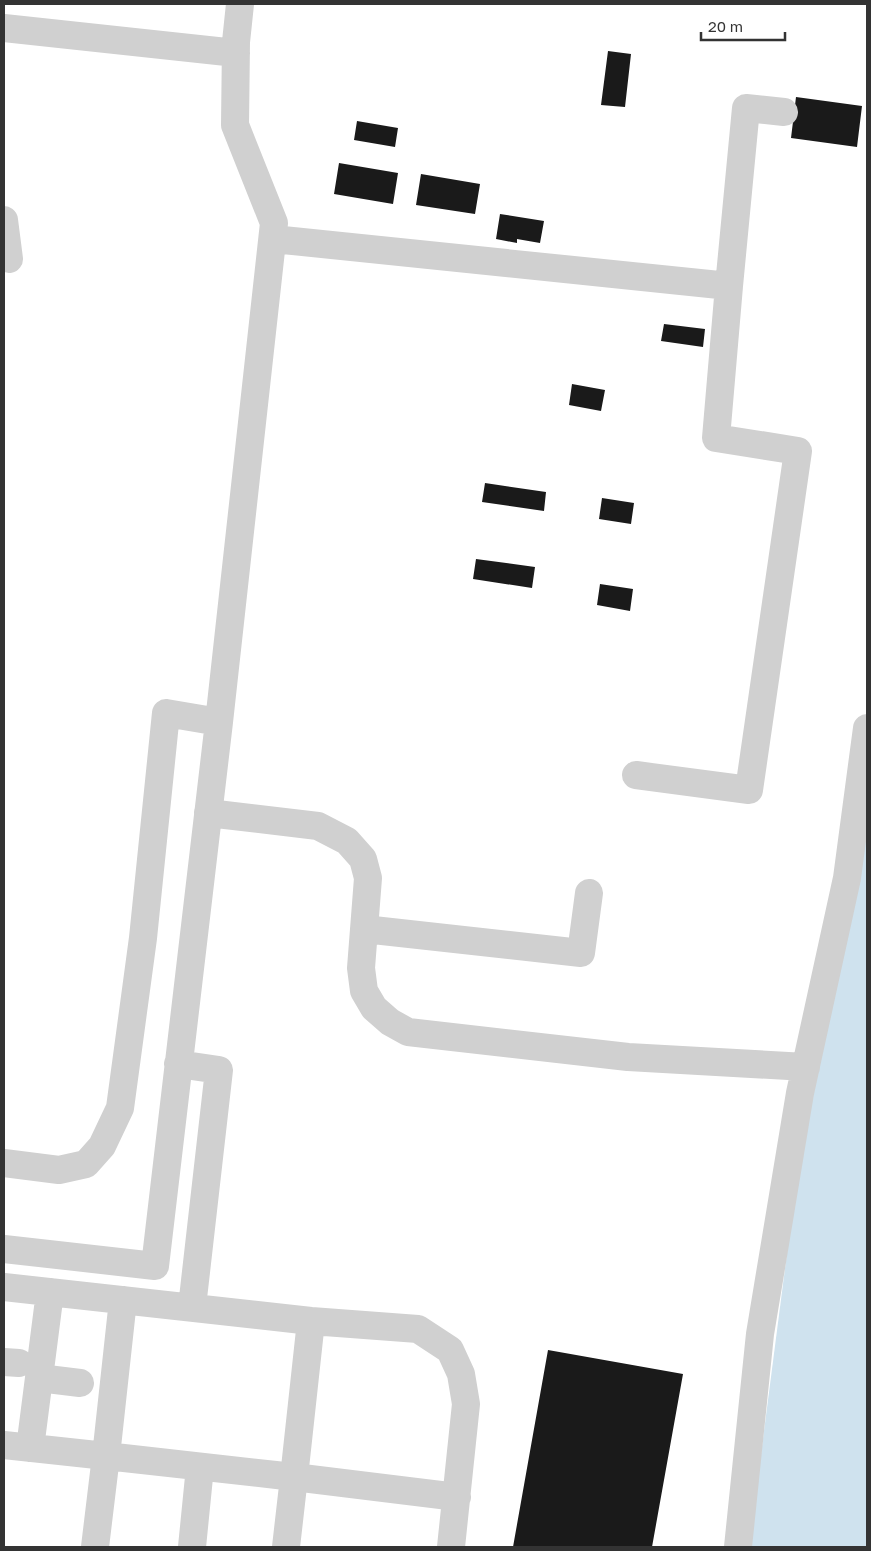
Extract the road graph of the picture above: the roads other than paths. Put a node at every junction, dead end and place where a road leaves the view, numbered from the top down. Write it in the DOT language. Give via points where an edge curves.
graph roads {
  1 [pos="240,4"];
  2 [pos="4,28"];
  3 [pos="236,53"];
  4 [pos="784,112"];
  5 [pos="4,220"];
  6 [pos="273,239"];
  7 [pos="9,259"];
  8 [pos="729,286"];
  9 [pos="219,722"];
  10 [pos="867,728"];
  11 [pos="636,775"];
  12 [pos="208,813"];
  13 [pos="589,893"];
  14 [pos="364,929"];
  15 [pos="178,1064"];
  16 [pos="806,1067"];
  17 [pos="4,1163"];
  18 [pos="4,1249"];
  19 [pos="4,1286"];
  20 [pos="50,1292"];
  21 [pos="123,1300"];
  22 [pos="192,1307"];
  23 [pos="311,1321"];
  24 [pos="21,1368"];
  25 [pos="80,1383"];
  26 [pos="17,1447"];
  27 [pos="106,1456"];
  28 [pos="200,1467"];
  29 [pos="294,1478"];
  30 [pos="457,1497"];
  31 [pos="96,1547"];
  32 [pos="192,1547"];
  33 [pos="286,1547"];
  34 [pos="451,1547"];
  35 [pos="738,1547"];
  1 -- 3 [label="street"];
  2 -- 3 [label="street"];
  3 -- 6 [label="street" via="235,125 274,223"];
  4 -- 8 [label="street" via="746,108"];
  5 -- 7 [label="street"];
  6 -- 8 [label="street"];
  6 -- 9 [label="street"];
  8 -- 11 [label="street" via="716,438 798,451 749,790"];
  9 -- 12 [label="street"];
  9 -- 17 [label="street" via="166,713 144,938 120,1108 102,1146 86,1164 60,1170"];
  10 -- 16 [label="street" via="848,878"];
  12 -- 14 [label="street" via="318,826 347,841 362,859 368,878"];
  12 -- 15 [label="street"];
  13 -- 14 [label="street" via="581,953"];
  14 -- 16 [label="street" via="361,968 364,991 374,1008 408,1032 628,1057"];
  15 -- 18 [label="street" via="155,1266"];
  15 -- 22 [label="street" via="220,1070"];
  16 -- 35 [label="street" via="760,1334"];
  19 -- 20 [label="street"];
  20 -- 21 [label="street"];
  20 -- 24 [label="street"];
  21 -- 22 [label="street"];
  21 -- 27 [label="street"];
  22 -- 23 [label="street"];
  23 -- 29 [label="street"];
  23 -- 30 [label="street" via="418,1329 450,1350 461,1374 466,1404"];
  24 -- 25 [label="street"];
  24 -- 26 [label="street"];
  26 -- 27 [label="street"];
  27 -- 28 [label="street"];
  27 -- 31 [label="street"];
  28 -- 29 [label="street"];
  28 -- 32 [label="street"];
  29 -- 30 [label="street"];
  29 -- 33 [label="street"];
  30 -- 34 [label="street"];
}
